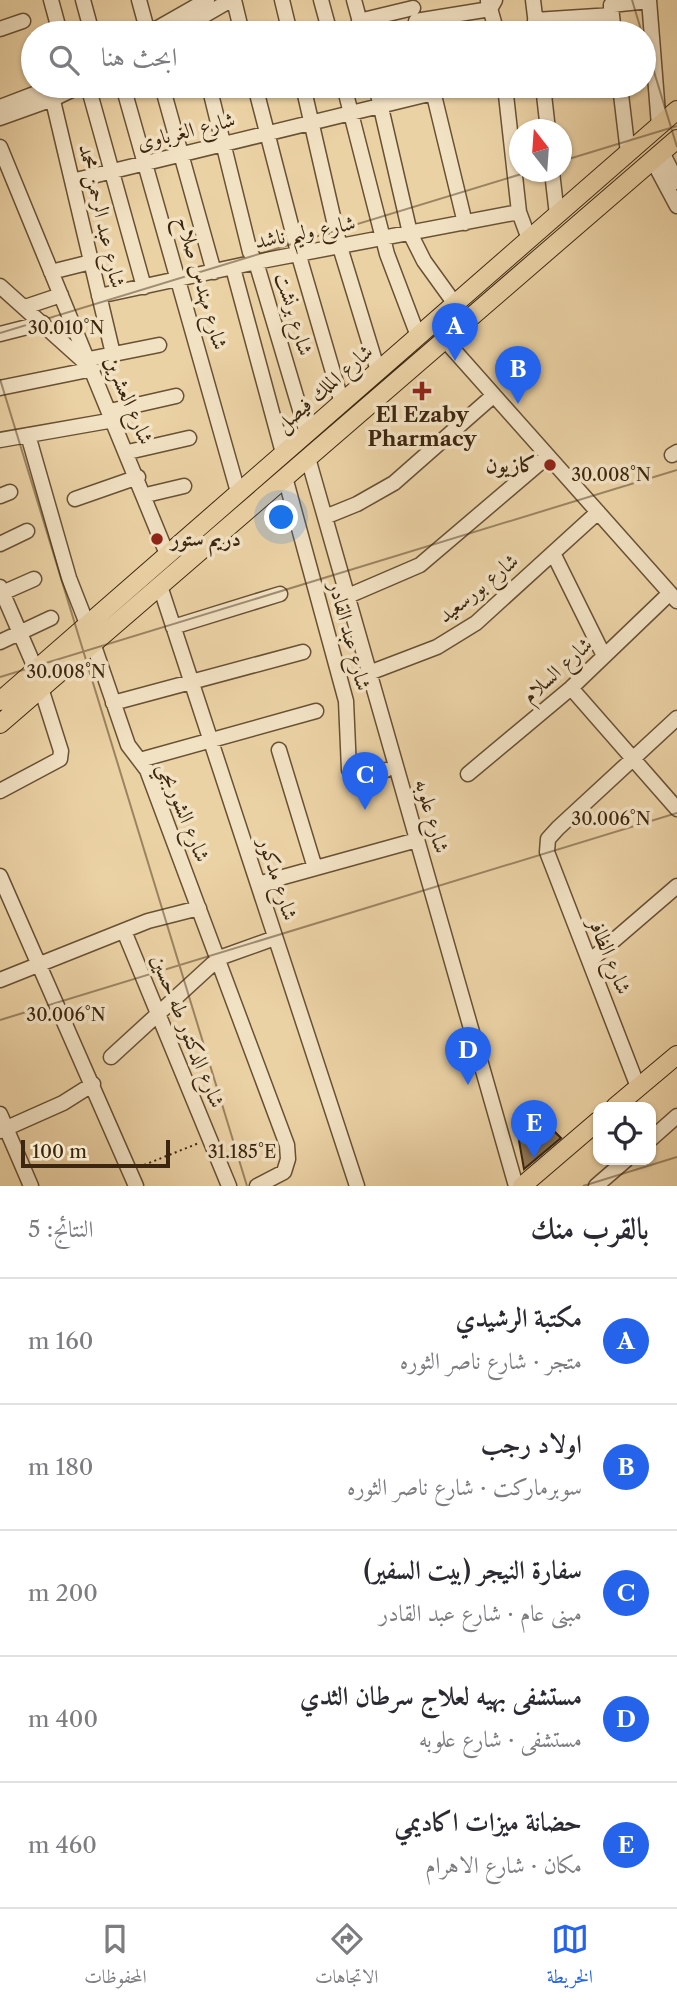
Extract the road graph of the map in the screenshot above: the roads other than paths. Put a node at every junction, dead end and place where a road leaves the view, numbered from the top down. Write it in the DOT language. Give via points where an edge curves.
graph roads {
  1 [pos="51,0"];
  2 [pos="83,0"];
  3 [pos="139,0"];
  4 [pos="207,0"];
  5 [pos="232,0"];
  6 [pos="282,0"];
  7 [pos="321,0"];
  8 [pos="354,0"];
  9 [pos="533,0"];
  10 [pos="649,0"];
  11 [pos="491,3"];
  12 [pos="611,7"];
  13 [pos="415,15"];
  14 [pos="191,16"];
  15 [pos="57,21"];
  16 [pos="89,21"];
  17 [pos="145,21"];
  18 [pos="238,21"];
  19 [pos="287,21"];
  20 [pos="327,21"];
  21 [pos="359,21"];
  22 [pos="388,21"];
  23 [pos="495,21"];
  24 [pos="535,21"];
  25 [pos="558,21"];
  26 [pos="651,21"];
  27 [pos="21,22"];
  28 [pos="0,29"];
  29 [pos="656,88"];
  30 [pos="30,98"];
  31 [pos="39,98"];
  32 [pos="54,98"];
  33 [pos="91,98"];
  34 [pos="127,98"];
  35 [pos="165,98"];
  36 [pos="212,98"];
  37 [pos="258,98"];
  38 [pos="306,98"];
  39 [pos="347,98"];
  40 [pos="379,98"];
  41 [pos="405,98"];
  42 [pos="434,98"];
  43 [pos="506,98"];
  44 [pos="544,98"];
  45 [pos="621,98"];
  46 [pos="381,105"];
  47 [pos="0,107"];
  48 [pos="677,110"];
  49 [pos="351,112"];
  50 [pos="0,118"];
  51 [pos="547,119"];
  52 [pos="312,122"];
  53 [pos="659,126"];
  54 [pos="267,133"];
  55 [pos="677,139"];
  56 [pos="223,144"];
  57 [pos="0,147"];
  58 [pos="628,153"];
  59 [pos="180,154"];
  60 [pos="657,157"];
  61 [pos="146,162"];
  62 [pos="110,171"];
  63 [pos="603,174"];
  64 [pos="72,181"];
  65 [pos="553,182"];
  66 [pos="677,182"];
  67 [pos="617,192"];
  68 [pos="577,197"];
  69 [pos="677,206"];
  70 [pos="519,212"];
  71 [pos="557,215"];
  72 [pos="589,216"];
  73 [pos="465,223"];
  74 [pos="410,233"];
  75 [pos="383,238"];
  76 [pos="529,239"];
  77 [pos="340,247"];
  78 [pos="299,256"];
  79 [pos="91,261"];
  80 [pos="256,262"];
  81 [pos="233,268"];
  82 [pos="51,272"];
  83 [pos="214,272"];
  84 [pos="180,280"];
  85 [pos="1,285"];
  86 [pos="144,287"];
  87 [pos="61,295"];
  88 [pos="99,296"];
  89 [pos="454,304"];
  90 [pos="24,307"];
  91 [pos="43,323"];
  92 [pos="0,334"];
  93 [pos="418,336"];
  94 [pos="444,339"];
  95 [pos="159,345"];
  96 [pos="113,354"];
  97 [pos="91,364"];
  98 [pos="378,371"];
  99 [pos="0,388"];
  100 [pos="494,395"];
  101 [pos="176,396"];
  102 [pos="342,403"];
  103 [pos="112,416"];
  104 [pos="307,433"];
  105 [pos="29,435"];
  106 [pos="189,438"];
  107 [pos="0,440"];
  108 [pos="128,452"];
  109 [pos="283,453"];
  110 [pos="548,456"];
  111 [pos="308,458"];
  112 [pos="138,477"];
  113 [pos="285,477"];
  114 [pos="184,486"];
  115 [pos="238,492"];
  116 [pos="146,495"];
  117 [pos="75,499"];
  118 [pos="598,512"];
  119 [pos="325,517"];
  120 [pos="27,531"];
  121 [pos="0,544"];
  122 [pos="554,553"];
  123 [pos="167,554"];
  124 [pos="34,579"];
  125 [pos="160,586"];
  126 [pos="1,591"];
  127 [pos="280,594"];
  128 [pos="348,596"];
  129 [pos="673,597"];
  130 [pos="51,618"];
  131 [pos="88,624"];
  132 [pos="173,627"];
  133 [pos="20,633"];
  134 [pos="0,642"];
  135 [pos="93,643"];
  136 [pos="303,652"];
  137 [pos="604,656"];
  138 [pos="36,670"];
  139 [pos="369,673"];
  140 [pos="191,682"];
  141 [pos="41,688"];
  142 [pos="571,688"];
  143 [pos="0,701"];
  144 [pos="113,703"];
  145 [pos="316,711"];
  146 [pos="677,718"];
  147 [pos="0,724"];
  148 [pos="210,741"];
  149 [pos="279,750"];
  150 [pos="632,758"];
  151 [pos="140,760"];
  152 [pos="386,770"];
  153 [pos="468,774"];
  154 [pos="0,791"];
  155 [pos="677,809"];
  156 [pos="417,840"];
  157 [pos="315,868"];
  158 [pos="0,876"];
  159 [pos="258,884"];
  160 [pos="677,886"];
  161 [pos="199,908"];
  162 [pos="124,931"];
  163 [pos="275,938"];
  164 [pos="219,958"];
  165 [pos="591,960"];
  166 [pos="40,964"];
  167 [pos="0,980"];
  168 [pos="159,1014"];
  169 [pos="677,1055"];
  170 [pos="111,1057"];
  171 [pos="93,1084"];
  172 [pos="638,1087"];
  173 [pos="621,1102"];
  174 [pos="0,1114"];
  175 [pos="677,1116"];
  176 [pos="593,1125"];
  177 [pos="3,1129"];
  178 [pos="656,1135"];
  179 [pos="677,1137"];
  180 [pos="620,1165"];
  181 [pos="31,1186"];
  182 [pos="136,1186"];
  183 [pos="229,1186"];
  184 [pos="257,1186"];
  185 [pos="357,1186"];
  186 [pos="516,1186"];
  187 [pos="522,1186"];
  188 [pos="596,1186"];
  1 -- 15 [label="street"];
  2 -- 16 [label="street"];
  3 -- 17 [label="street"];
  4 -- 14 [label="street"];
  5 -- 14 [label="street"];
  5 -- 18 [label="street"];
  6 -- 19 [label="street"];
  7 -- 20 [label="street"];
  8 -- 21 [label="street"];
  9 -- 24 [label="street"];
  10 -- 12 [label="street"];
  10 -- 26 [label="street"];
  11 -- 13 [label="street"];
  11 -- 23 [label="street"];
  12 -- 25 [label="street"];
  13 -- 22 [label="street"];
  27 -- 28 [label="street"];
  29 -- 53 [label="street"];
  30 -- 47 [label="street"];
  31 -- 50 [label="street"];
  32 -- 64 [label="street, شارع عبد الرحمن محمد"];
  33 -- 62 [label="street"];
  34 -- 61 [label="street, شارع مهندس صلاح"];
  35 -- 59 [label="street"];
  36 -- 56 [label="street, شارع برنشت"];
  37 -- 54 [label="street"];
  38 -- 52 [label="street"];
  39 -- 49 [label="street"];
  40 -- 46 [label="street"];
  41 -- 46 [label="street, شارع الغرباوى"];
  42 -- 73 [label="street"];
  43 -- 70 [label="street"];
  44 -- 51 [label="street"];
  45 -- 58 [label="street"];
  46 -- 49 [label="street, شارع الغرباوى"];
  46 -- 74 [label="street"];
  48 -- 53 [label="main road, شارع الملك فيصل"];
  49 -- 52 [label="street, شارع الغرباوى"];
  49 -- 75 [label="street"];
  52 -- 54 [label="street, شارع الغرباوى"];
  52 -- 77 [label="street"];
  53 -- 58 [label="main road, شارع الملك فيصل"];
  54 -- 56 [label="street, شارع الغرباوى"];
  54 -- 78 [label="street"];
  55 -- 60 [label="main road, شارع الملك فيصل"];
  56 -- 59 [label="street, شارع الغرباوى"];
  56 -- 80 [label="street, شارع برنشت"];
  57 -- 82 [label="street, شارع العشرين"];
  58 -- 63 [label="main road, شارع الملك فيصل"];
  59 -- 61 [label="street, شارع الغرباوى"];
  59 -- 83 [label="street"];
  60 -- 66 [label="street"];
  60 -- 67 [label="main road, شارع الملك فيصل"];
  60 -- 69 [label="street"];
  61 -- 62 [label="street, شارع الغرباوى"];
  61 -- 84 [label="street, شارع مهندس صلاح"];
  62 -- 64 [label="street, شارع الغرباوى"];
  62 -- 86 [label="street"];
  63 -- 67 [label="main road" via="606,187"];
  63 -- 68 [label="main road, شارع الملك فيصل"];
  64 -- 79 [label="street, شارع عبد الرحمن محمد"];
  65 -- 71 [label="street"];
  67 -- 72 [label="main road, شارع الملك فيصل"];
  68 -- 71 [label="main road, شارع الملك فيصل"];
  68 -- 72 [label="main road" via="589,204"];
  70 -- 73 [label="street, شارع وليم ناشد"];
  70 -- 76 [label="street"];
  71 -- 76 [label="main road, شارع الملك فيصل"];
  72 -- 94 [label="main road, شارع الملك فيصل"];
  73 -- 74 [label="street, شارع وليم ناشد"];
  74 -- 75 [label="street, شارع وليم ناشد"];
  74 -- 89 [label="street"];
  75 -- 77 [label="street, شارع وليم ناشد"];
  75 -- 93 [label="street"];
  76 -- 89 [label="main road, شارع الملك فيصل"];
  77 -- 78 [label="street, شارع وليم ناشد"];
  77 -- 98 [label="street"];
  78 -- 80 [label="street, شارع وليم ناشد"];
  78 -- 102 [label="street"];
  79 -- 82 [label="street"];
  79 -- 88 [label="street, شارع عبد الرحمن محمد"];
  80 -- 81 [label="street, شارع وليم ناشد"];
  80 -- 104 [label="street, شارع برنشت"];
  81 -- 83 [label="street, شارع وليم ناشد"];
  81 -- 109 [label="street"];
  82 -- 87 [label="street, شارع العشرين"];
  83 -- 84 [label="street, شارع وليم ناشد"];
  84 -- 86 [label="street, شارع وليم ناشد"];
  84 -- 115 [label="street, شارع مهندس صلاح"];
  85 -- 90 [label="street"];
  86 -- 88 [label="street, شارع وليم ناشد"];
  87 -- 90 [label="street"];
  87 -- 97 [label="street, شارع العشرين"];
  88 -- 96 [label="street, شارع عبد الرحمن محمد"];
  89 -- 93 [label="main road, شارع الملك فيصل"];
  90 -- 91 [label="street"];
  91 -- 92 [label="street"];
  91 -- 97 [label="street"];
  93 -- 98 [label="main road, شارع الملك فيصل"];
  94 -- 100 [label="street"];
  94 -- 111 [label="main road, شارع الملك فيصل"];
  95 -- 96 [label="street"];
  96 -- 97 [label="street"];
  97 -- 99 [label="street"];
  97 -- 103 [label="street, شارع العشرين"];
  98 -- 102 [label="main road, شارع الملك فيصل"];
  100 -- 110 [label="street"];
  100 -- 119 [label="street" via="394,483"];
  101 -- 103 [label="street"];
  102 -- 104 [label="main road, شارع الملك فيصل"];
  103 -- 105 [label="street"];
  103 -- 108 [label="street, شارع العشرين"];
  104 -- 109 [label="main road, شارع الملك فيصل"];
  105 -- 107 [label="street"];
  105 -- 131 [label="street" via="69,578"];
  106 -- 108 [label="street"];
  108 -- 112 [label="street, شارع العشرين"];
  109 -- 115 [label="main road, شارع الملك فيصل"];
  110 -- 118 [label="street"];
  110 -- 128 [label="street" via="429,559"];
  111 -- 113 [label="main road, شارع الملك فيصل"];
  111 -- 119 [label="street, شارع علوبه"];
  112 -- 116 [label="street, شارع العشرين"];
  112 -- 117 [label="street"];
  113 -- 125 [label="main road, شارع الملك فيصل"];
  113 -- 152 [label="street, شارع عبد القادر" via="346,701 349,770 358,776"];
  114 -- 116 [label="street"];
  115 -- 123 [label="main road, شارع الملك فيصل"];
  116 -- 123 [label="street, شارع العشرين"];
  118 -- 122 [label="street, شارع بورسعيد"];
  118 -- 129 [label="street"];
  119 -- 128 [label="street, شارع علوبه"];
  120 -- 121 [label="street"];
  122 -- 137 [label="street"];
  122 -- 139 [label="street, شارع بورسعيد" via="476,623 436,647"];
  123 -- 131 [label="main road, شارع الملك فيصل"];
  124 -- 126 [label="street"];
  125 -- 132 [label="street, شارع مدكور"];
  125 -- 135 [label="main road, شارع الملك فيصل"];
  126 -- 133 [label="street"];
  127 -- 132 [label="street"];
  128 -- 139 [label="street, شارع علوبه"];
  129 -- 137 [label="street, شارع السلام"];
  130 -- 133 [label="street"];
  131 -- 138 [label="main road, شارع الملك فيصل"];
  132 -- 140 [label="street, شارع مدكور"];
  133 -- 134 [label="street"];
  133 -- 138 [label="street"];
  135 -- 141 [label="main road, شارع الملك فيصل"];
  135 -- 144 [label="street, شارع الشوربجي"];
  136 -- 140 [label="street"];
  137 -- 142 [label="street, شارع السلام"];
  138 -- 143 [label="main road, شارع الملك فيصل"];
  139 -- 156 [label="street, شارع علوبه"];
  140 -- 144 [label="street"];
  140 -- 148 [label="street, شارع مدكور"];
  141 -- 147 [label="main road, شارع الملك فيصل"];
  141 -- 154 [label="street" via="60,759"];
  142 -- 150 [label="street"];
  142 -- 153 [label="street, شارع السلام"];
  144 -- 151 [label="street, شارع الشوربجي" via="128,746"];
  145 -- 148 [label="street"];
  146 -- 150 [label="street"];
  148 -- 151 [label="street"];
  148 -- 159 [label="street, شارع مدكور"];
  149 -- 157 [label="street"];
  150 -- 155 [label="street"];
  150 -- 165 [label="street, شارع الظافر" via="548,839 551,866"];
  151 -- 161 [label="street, شارع الشوربجي"];
  156 -- 157 [label="street"];
  156 -- 186 [label="street, شارع علوبه"];
  157 -- 159 [label="street"];
  158 -- 166 [label="street"];
  159 -- 163 [label="street, شارع مدكور"];
  160 -- 165 [label="street"];
  161 -- 162 [label="street"];
  161 -- 164 [label="street, شارع الشوربجي"];
  162 -- 166 [label="street"];
  162 -- 168 [label="street, شارع الدكتور طه حسين"];
  163 -- 164 [label="street"];
  163 -- 185 [label="street, شارع مدكور"];
  164 -- 168 [label="street"];
  164 -- 184 [label="street, شارع الشوربجي" via="287,1144 284,1172"];
  165 -- 172 [label="street, شارع الظافر"];
  166 -- 167 [label="street"];
  166 -- 171 [label="street"];
  168 -- 170 [label="street"];
  168 -- 183 [label="street, شارع الدكتور طه حسين"];
  169 -- 172 [label="main road"];
  171 -- 177 [label="street" via="64,1104"];
  171 -- 182 [label="street"];
  172 -- 173 [label="main road"];
  174 -- 177 [label="street"];
  175 -- 178 [label="street"];
  176 -- 187 [label="main road"];
  177 -- 181 [label="street"];
  178 -- 179 [label="street"];
  180 -- 188 [label="street"];
}
